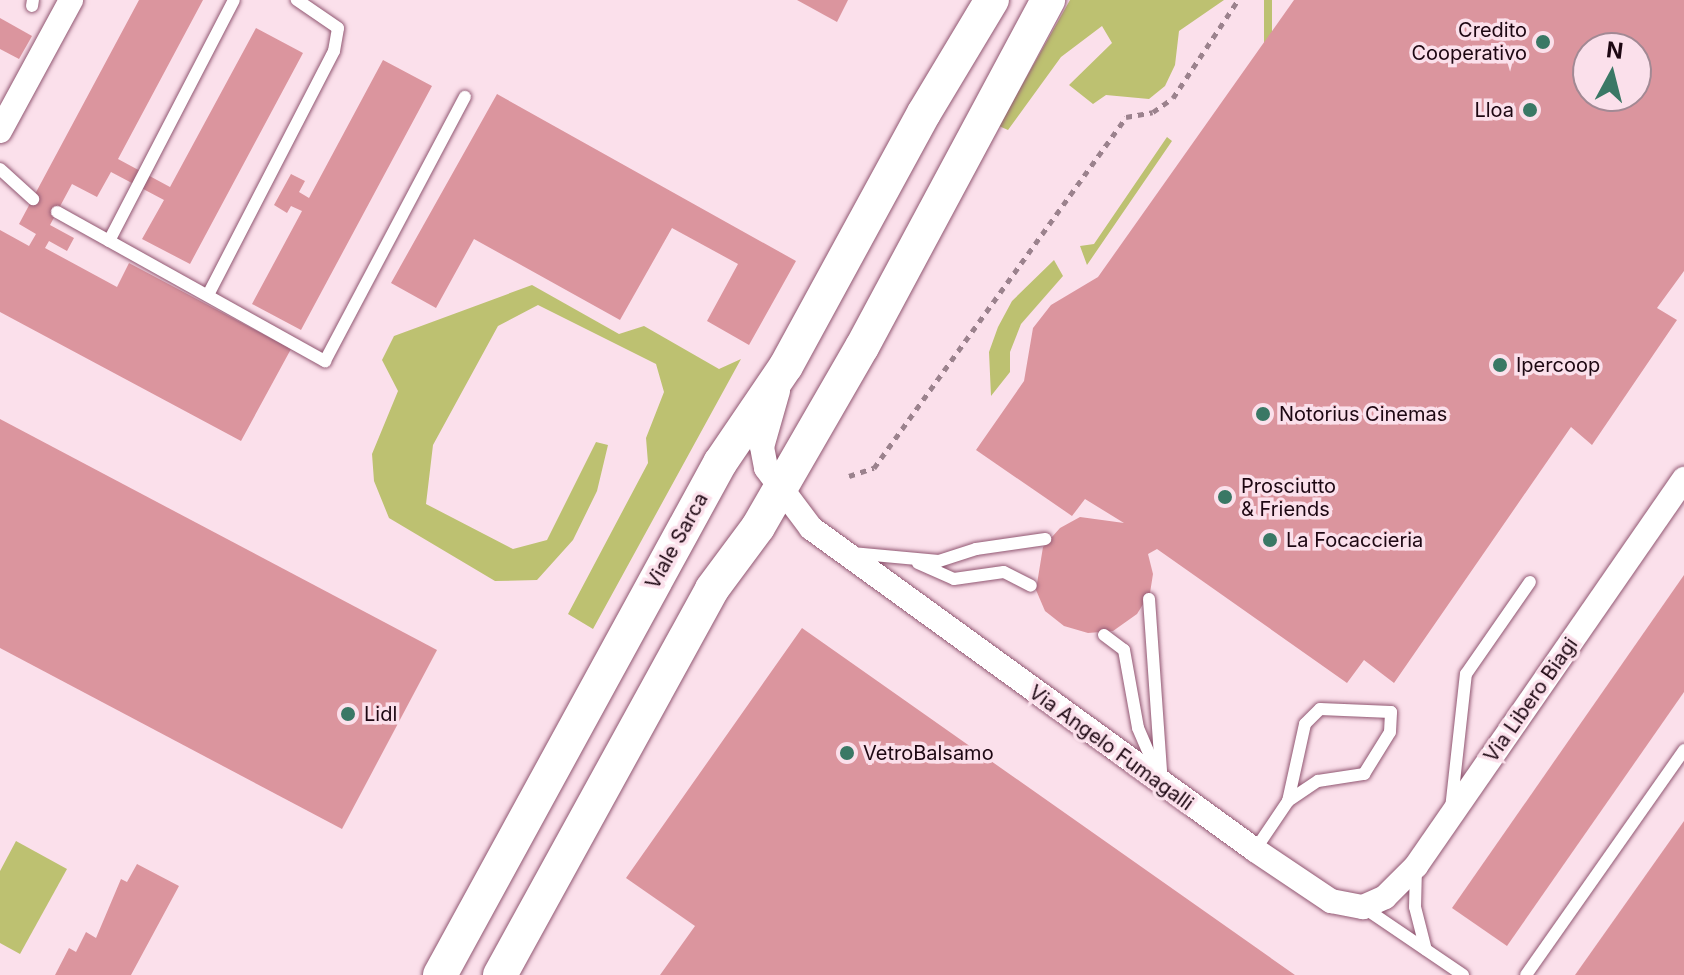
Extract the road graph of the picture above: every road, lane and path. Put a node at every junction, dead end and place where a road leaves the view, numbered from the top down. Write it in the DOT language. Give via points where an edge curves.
graph roads {
  1 [pos="71,0"];
  2 [pos="234,0"];
  3 [pos="297,0"];
  4 [pos="992,0"];
  5 [pos="1048,0"];
  6 [pos="1238,0"];
  7 [pos="465,97"];
  8 [pos="0,131"];
  9 [pos="0,169"];
  10 [pos="33,199"];
  11 [pos="57,212"];
  12 [pos="109,241"];
  13 [pos="208,295"];
  14 [pos="786,366"];
  15 [pos="849,476"];
  16 [pos="1684,479"];
  17 [pos="779,491"];
  18 [pos="1045,539"];
  19 [pos="841,552"];
  20 [pos="908,559"];
  21 [pos="1530,582"];
  22 [pos="1031,586"];
  23 [pos="1149,599"];
  24 [pos="1104,635"];
  25 [pos="1684,750"];
  26 [pos="1162,786"];
  27 [pos="1288,801"];
  28 [pos="1451,816"];
  29 [pos="1255,850"];
  30 [pos="1416,866"];
  31 [pos="1363,907"];
  32 [pos="1426,950"];
  33 [pos="440,975"];
  34 [pos="500,975"];
  35 [pos="1463,975"];
  36 [pos="1526,975"];
  1 -- 8 [label="street"];
  2 -- 12 [label="lane"];
  3 -- 13 [label="lane" via="338,28 334,51"];
  4 -- 14 [label="street, Viale Sarca"];
  5 -- 17 [label="street"];
  6 -- 15 [label="path" via="1173,98 1153,112 1126,117 874,468"];
  7 -- 13 [label="lane" via="325,361"];
  9 -- 10 [label="lane"];
  11 -- 12 [label="lane"];
  12 -- 13 [label="lane"];
  14 -- 17 [label="street, Via Angelo Fumagalli" via="762,447"];
  14 -- 33 [label="street, Viale Sarca" via="720,463"];
  16 -- 28 [label="street, Via Libero Biagi"];
  17 -- 19 [label="street, Via Angelo Fumagalli"];
  17 -- 34 [label="street" via="712,589"];
  18 -- 20 [label="lane" via="976,549 944,561"];
  19 -- 20 [label="lane"];
  19 -- 26 [label="street, Via Angelo Fumagalli"];
  20 -- 22 [label="lane" via="954,579 1004,572"];
  21 -- 28 [label="lane" via="1466,674"];
  23 -- 26 [label="lane"];
  24 -- 26 [label="lane" via="1124,650 1138,728"];
  25 -- 36 [label="lane"];
  26 -- 29 [label="street, Via Angelo Fumagalli"];
  27 -- 27 [label="lane" via="1318,781 1364,774 1390,732 1391,712 1320,709 1305,724"];
  27 -- 29 [label="lane"];
  28 -- 30 [label="street, Via Libero Biagi"];
  29 -- 31 [label="street, Via Angelo Fumagalli" via="1331,901"];
  30 -- 31 [label="street, Via Libero Biagi" via="1385,897"];
  30 -- 32 [label="lane" via="1415,907"];
  31 -- 32 [label="lane, Via Angelo Fumagalli"];
  32 -- 35 [label="lane, Via Angelo Fumagalli"];
}
